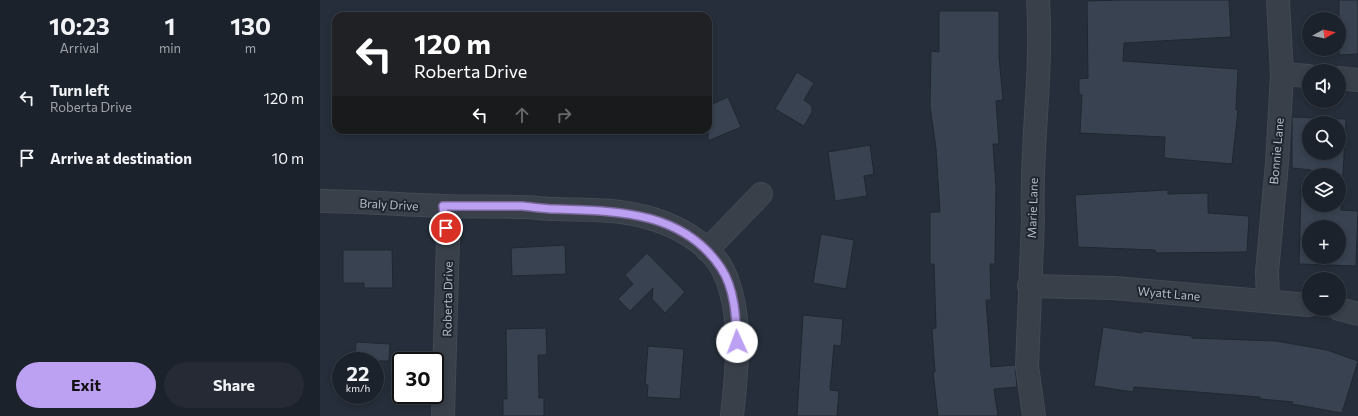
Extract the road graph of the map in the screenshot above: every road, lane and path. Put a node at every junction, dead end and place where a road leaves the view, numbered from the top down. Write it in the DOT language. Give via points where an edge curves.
graph roads {
  1 [pos="1038,0"];
  2 [pos="1278,0"];
  3 [pos="1282,74"];
  4 [pos="1302,75"];
  5 [pos="1346,79"];
  6 [pos="1358,80"];
  7 [pos="761,194"];
  8 [pos="320,201"];
  9 [pos="443,206"];
  10 [pos="707,250"];
  11 [pos="1029,286"];
  12 [pos="1268,301"];
  13 [pos="1302,304"];
  14 [pos="1346,310"];
  15 [pos="1358,314"];
  16 [pos="443,416"];
  17 [pos="732,416"];
  18 [pos="1034,416"];
  1 -- 11 [label="street, Marie Lane" via="1038,88"];
  2 -- 3 [label="street, Bonnie Lane"];
  3 -- 4 [label="street"];
  3 -- 12 [label="street, Bonnie Lane" via="1277,163 1266,272"];
  5 -- 6 [label="street"];
  7 -- 10 [label="street"];
  8 -- 9 [label="street, Braly Drive"];
  9 -- 10 [label="street, Braly Drive" via="523,206 642,216 688,234"];
  9 -- 16 [label="street, Roberta Drive" via="448,238"];
  10 -- 17 [label="street, Braly Drive" via="722,269 731,291 736,316 737,342"];
  11 -- 12 [label="street, Wyatt Lane" via="1114,288"];
  11 -- 18 [label="street, Marie Lane" via="1027,366"];
  12 -- 13 [label="street, Wyatt Lane"];
  14 -- 15 [label="street"];
}
